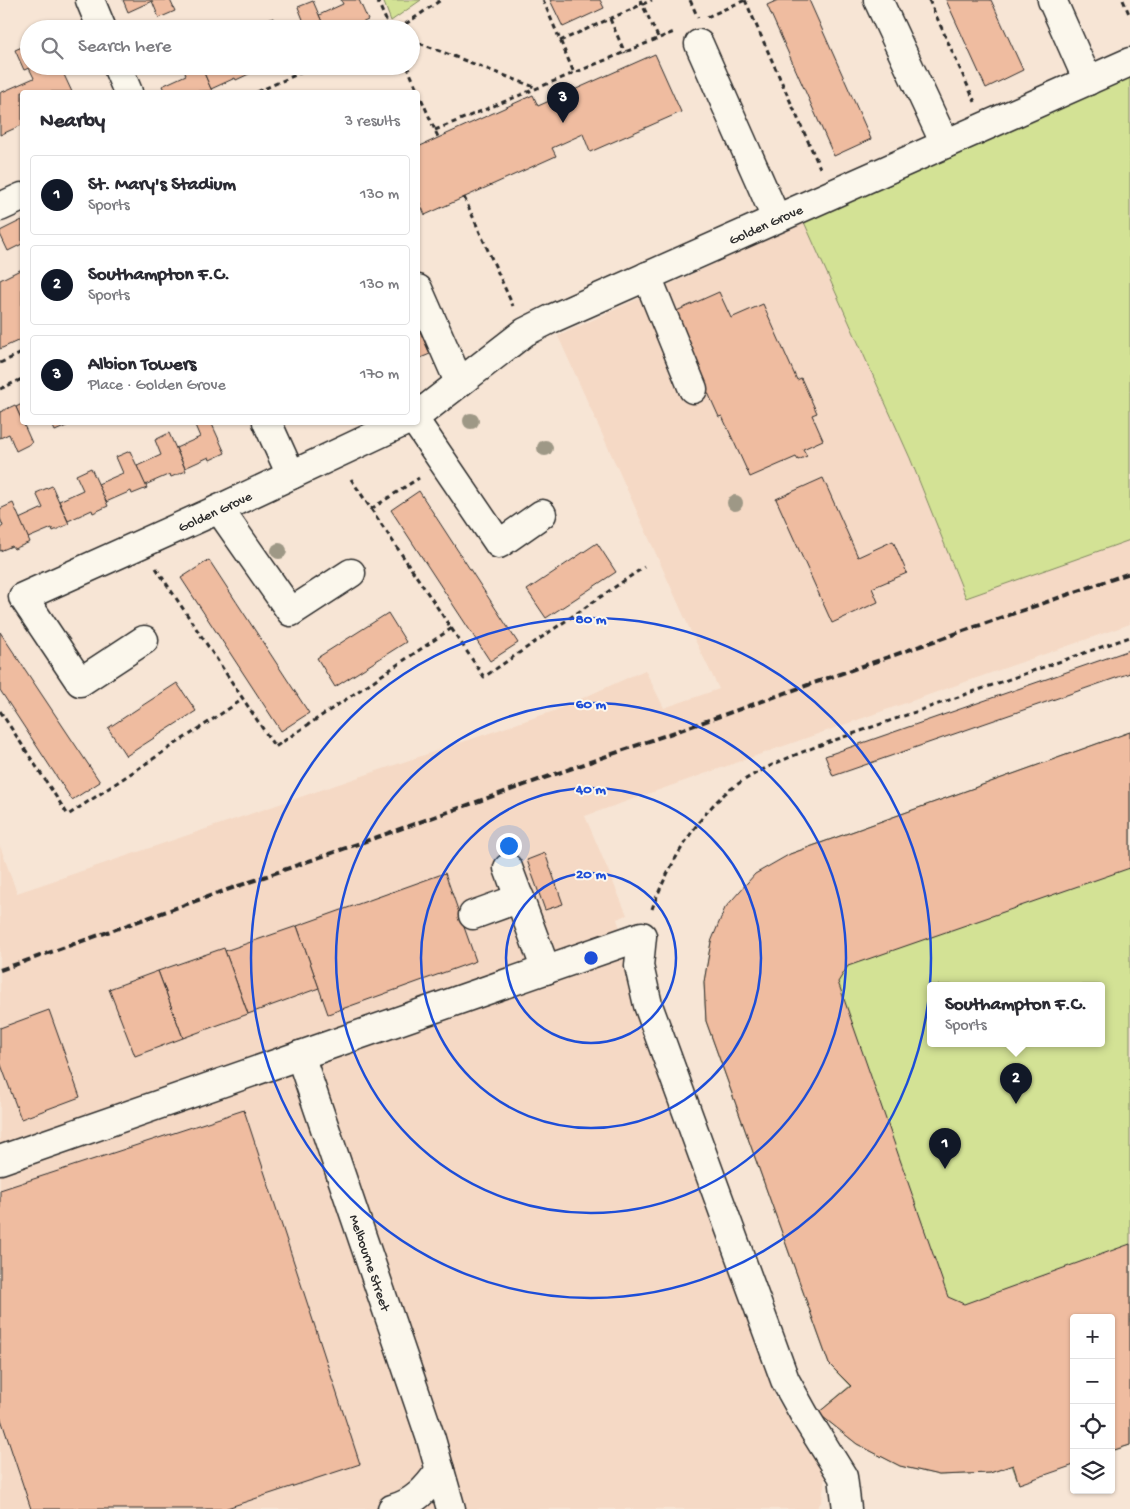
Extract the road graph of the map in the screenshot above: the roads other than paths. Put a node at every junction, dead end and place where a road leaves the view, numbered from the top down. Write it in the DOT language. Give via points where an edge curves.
graph roads {
  1 [pos="90,0"];
  2 [pos="878,0"];
  3 [pos="1052,0"];
  4 [pos="98,20"];
  5 [pos="695,34"];
  6 [pos="1130,62"];
  7 [pos="121,75"];
  8 [pos="1088,81"];
  9 [pos="127,90"];
  10 [pos="945,144"];
  11 [pos="20,198"];
  12 [pos="0,207"];
  13 [pos="776,218"];
  14 [pos="647,276"];
  15 [pos="420,294"];
  16 [pos="459,382"];
  17 [pos="692,390"];
  18 [pos="420,413"];
  19 [pos="267,425"];
  20 [pos="398,425"];
  21 [pos="418,425"];
  22 [pos="291,475"];
  23 [pos="219,509"];
  24 [pos="542,514"];
  25 [pos="351,573"];
  26 [pos="144,640"];
  27 [pos="508,868"];
  28 [pos="520,898"];
  29 [pos="473,915"];
  30 [pos="555,966"];
  31 [pos="300,1055"];
  32 [pos="0,1160"];
  33 [pos="440,1470"];
  34 [pos="397,1508"];
  35 [pos="451,1509"];
  36 [pos="847,1509"];
  1 -- 4 [label="street"];
  2 -- 10 [label="street"];
  3 -- 8 [label="street"];
  5 -- 13 [label="street"];
  6 -- 8 [label="street, Golden Grove"];
  7 -- 9 [label="street"];
  8 -- 10 [label="street, Golden Grove"];
  10 -- 13 [label="street, Golden Grove"];
  11 -- 12 [label="street"];
  13 -- 14 [label="street, Golden Grove"];
  14 -- 16 [label="street, Golden Grove" via="525,332"];
  14 -- 17 [label="street"];
  15 -- 16 [label="street"];
  16 -- 18 [label="street, Golden Grove"];
  19 -- 22 [label="street"];
  20 -- 22 [label="street, Golden Grove"];
  21 -- 24 [label="street" via="499,544"];
  22 -- 23 [label="street, Golden Grove"];
  23 -- 25 [label="street" via="292,612"];
  23 -- 26 [label="street, Golden Grove" via="23,597 80,682"];
  27 -- 28 [label="street"];
  28 -- 29 [label="street"];
  28 -- 30 [label="street"];
  30 -- 31 [label="street"];
  30 -- 36 [label="street" via="642,936 639,966 648,1004 785,1380 843,1477"];
  31 -- 32 [label="street"];
  31 -- 33 [label="street, Melbourne Street"];
  33 -- 34 [label="street" via="416,1499"];
  33 -- 35 [label="street, Melbourne Street"];
}
